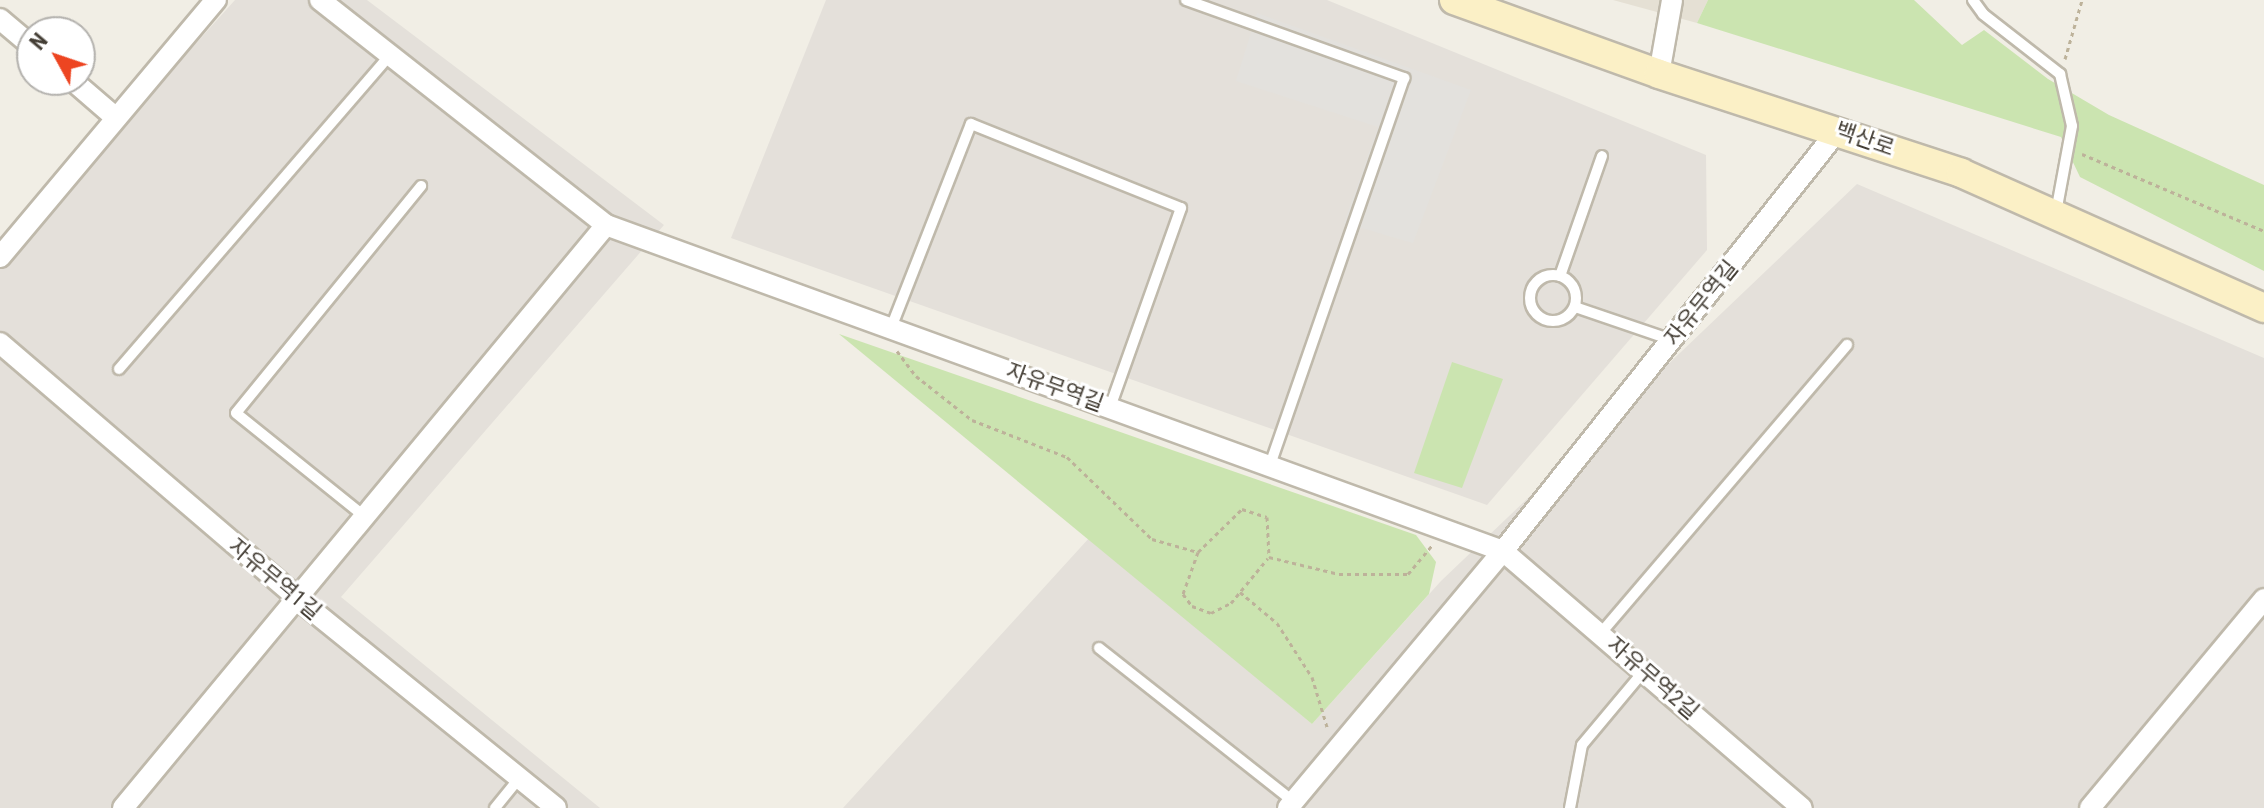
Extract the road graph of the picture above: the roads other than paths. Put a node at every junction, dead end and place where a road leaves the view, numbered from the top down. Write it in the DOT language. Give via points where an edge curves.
graph roads {
  1 [pos="216,0"];
  2 [pos="320,0"];
  3 [pos="1186,0"];
  4 [pos="1454,0"];
  5 [pos="1672,0"];
  6 [pos="1973,0"];
  7 [pos="0,19"];
  8 [pos="16,32"];
  9 [pos="390,55"];
  10 [pos="1659,74"];
  11 [pos="91,96"];
  12 [pos="116,118"];
  13 [pos="1839,129"];
  14 [pos="1602,156"];
  15 [pos="421,186"];
  16 [pos="2056,214"];
  17 [pos="606,225"];
  18 [pos="0,257"];
  19 [pos="1560,276"];
  20 [pos="1575,307"];
  21 [pos="2264,308"];
  22 [pos="891,328"];
  23 [pos="1672,340"];
  24 [pos="0,343"];
  25 [pos="1847,345"];
  26 [pos="119,369"];
  27 [pos="1110,407"];
  28 [pos="1270,466"];
  29 [pos="364,516"];
  30 [pos="1503,551"];
  31 [pos="297,598"];
  32 [pos="2264,599"];
  33 [pos="1601,633"];
  34 [pos="1099,648"];
  35 [pos="1645,670"];
  36 [pos="519,778"];
  37 [pos="1294,806"];
  38 [pos="123,808"];
  39 [pos="495,808"];
  40 [pos="556,808"];
  41 [pos="1570,808"];
  42 [pos="1802,808"];
  43 [pos="2090,808"];
  1 -- 12 [label="street"];
  2 -- 9 [label="street, 자유무역길"];
  3 -- 28 [label="lane" via="1404,78"];
  4 -- 10 [label="main road, 백산로"];
  5 -- 10 [label="street"];
  6 -- 16 [label="lane" via="1983,14 2060,74 2072,126"];
  7 -- 8 [label="street"];
  9 -- 17 [label="street, 자유무역길"];
  9 -- 26 [label="lane"];
  10 -- 13 [label="main road, 백산로"];
  11 -- 12 [label="street"];
  12 -- 18 [label="street"];
  13 -- 16 [label="main road, 백산로"];
  13 -- 23 [label="street, 자유무역길"];
  14 -- 19 [label="lane"];
  15 -- 29 [label="lane" via="236,413"];
  16 -- 21 [label="main road, 백산로"];
  17 -- 22 [label="street, 자유무역길"];
  17 -- 29 [label="street"];
  19 -- 20 [label="lane" via="1572,285"];
  19 -- 20 [label="lane" via="1538,280 1530,294 1532,309 1543,319 1558,321"];
  20 -- 23 [label="lane"];
  22 -- 27 [label="street, 자유무역길"];
  22 -- 27 [label="lane" via="971,124 1181,208"];
  23 -- 30 [label="street, 자유무역길"];
  24 -- 31 [label="street, 자유무역1길"];
  25 -- 33 [label="lane"];
  27 -- 28 [label="street, 자유무역길"];
  28 -- 30 [label="street, 자유무역길"];
  29 -- 31 [label="street"];
  30 -- 33 [label="street, 자유무역2길"];
  30 -- 37 [label="street, 자유무역길"];
  31 -- 36 [label="street, 자유무역1길"];
  31 -- 38 [label="street"];
  32 -- 43 [label="street"];
  33 -- 35 [label="street, 자유무역2길"];
  34 -- 37 [label="lane"];
  35 -- 41 [label="lane" via="1582,745"];
  35 -- 42 [label="street, 자유무역2길"];
  36 -- 39 [label="lane"];
  36 -- 40 [label="street, 자유무역1길"];
}
